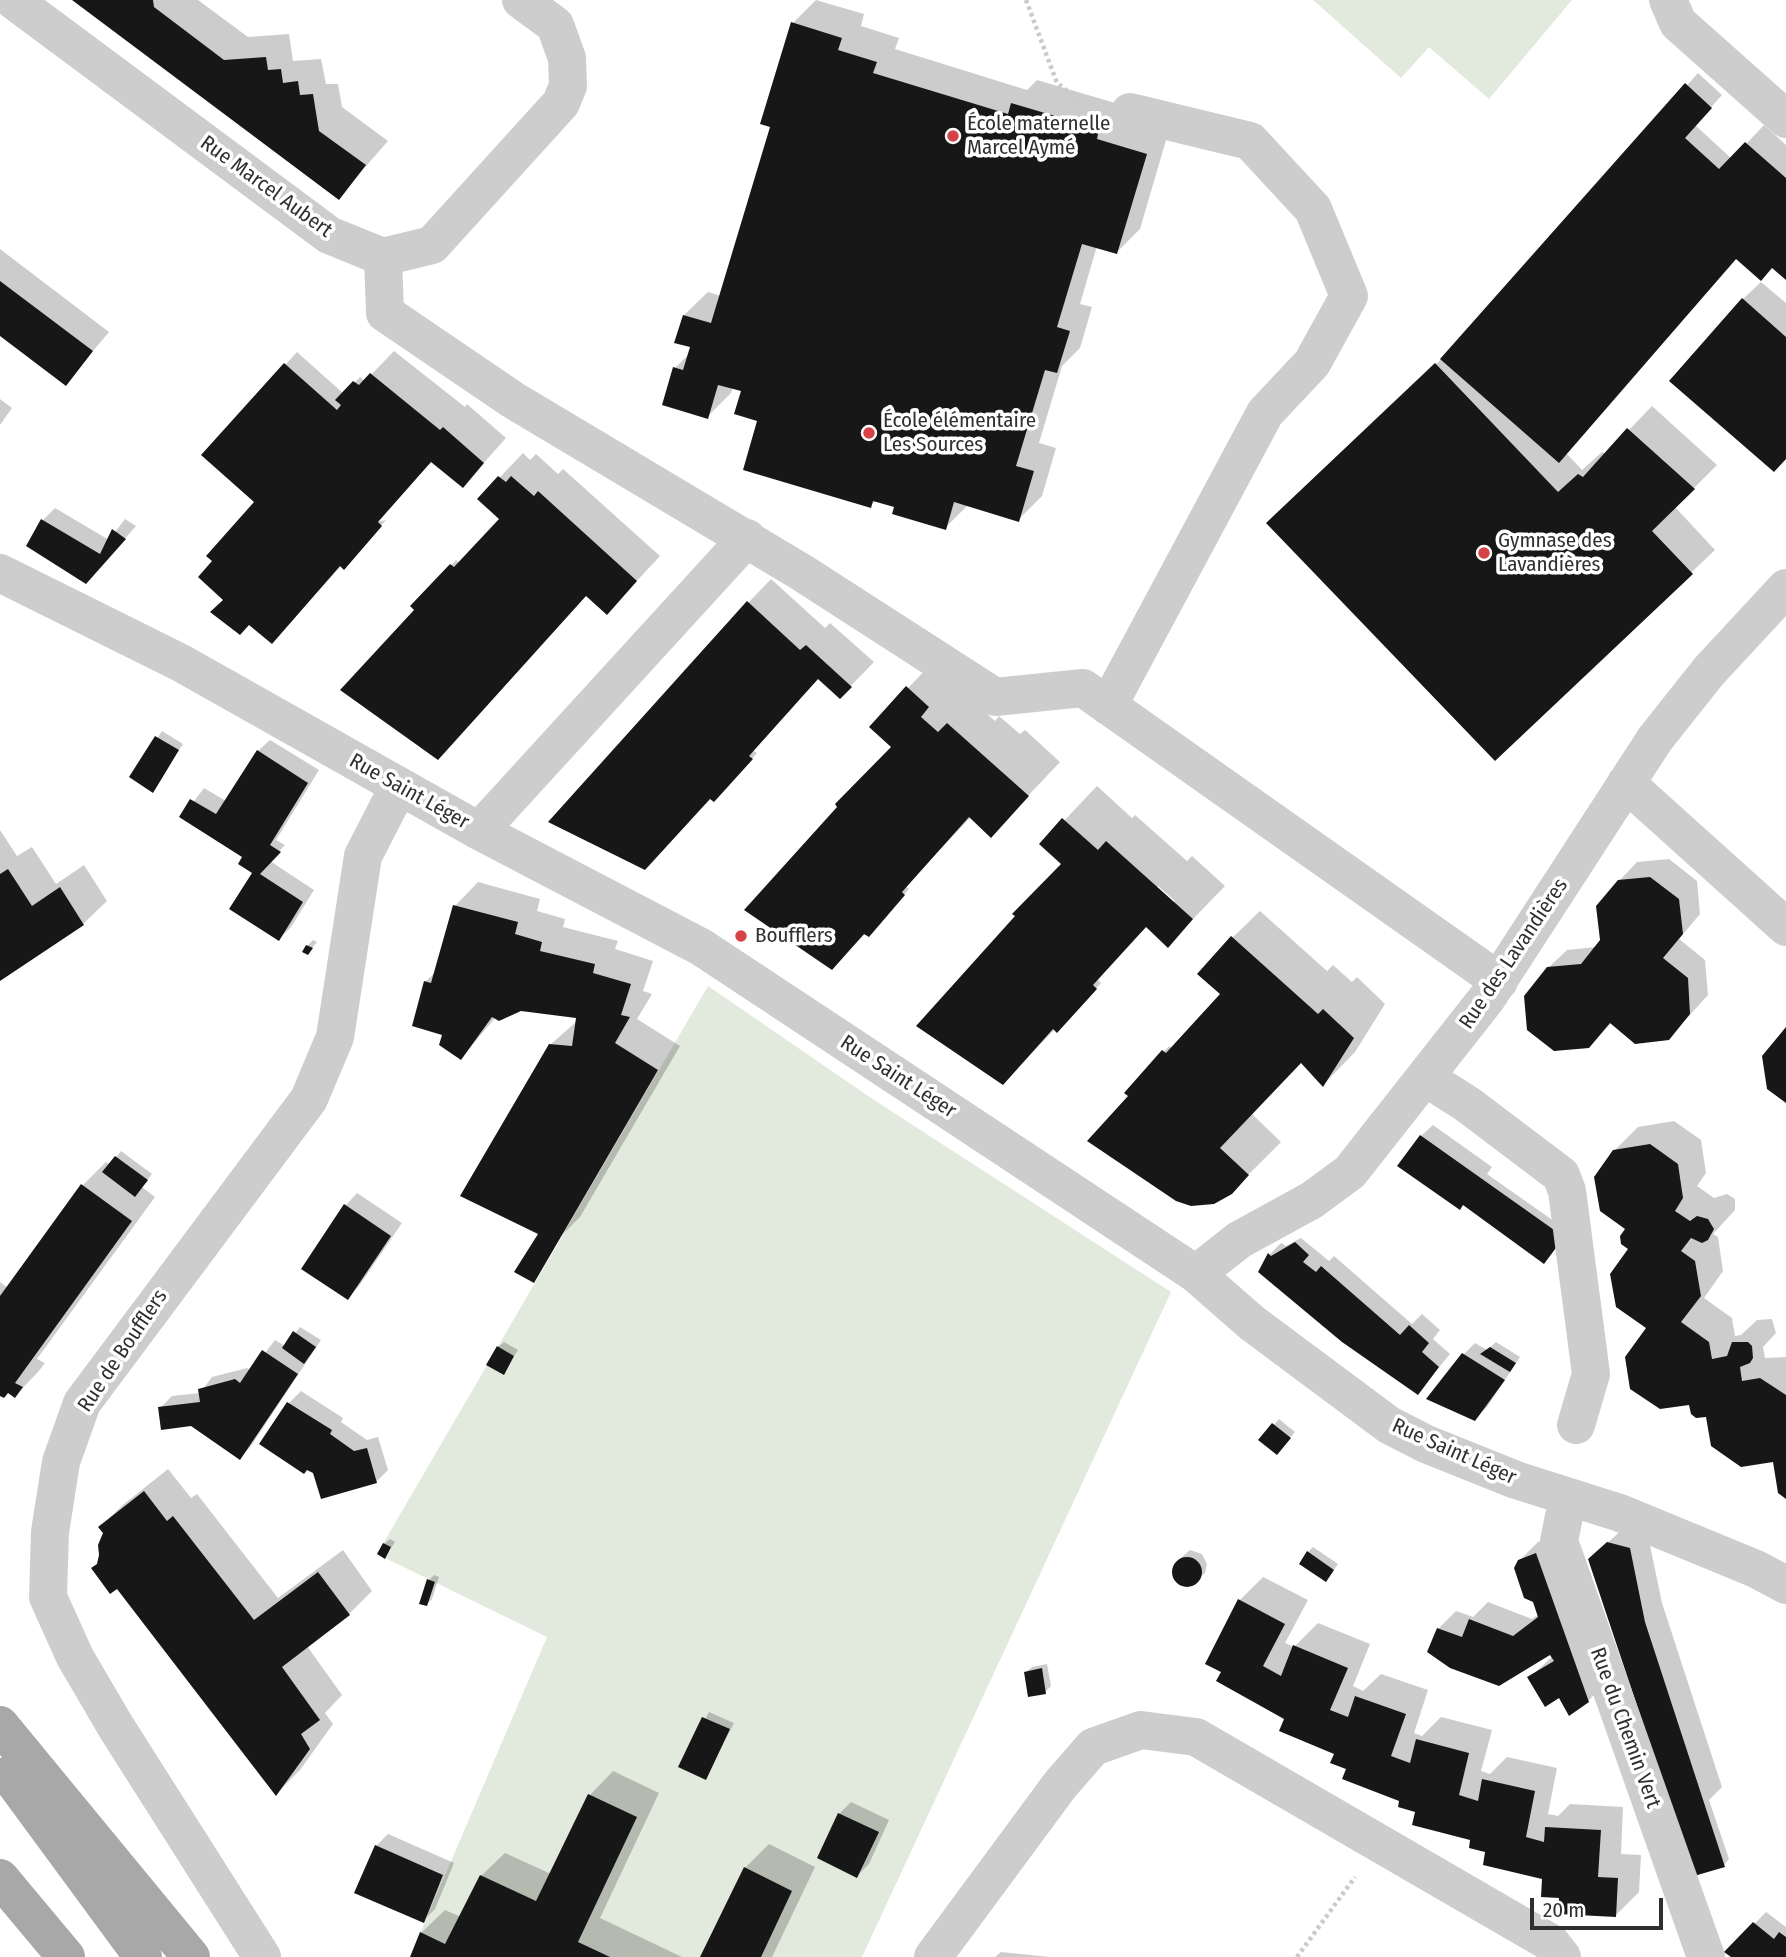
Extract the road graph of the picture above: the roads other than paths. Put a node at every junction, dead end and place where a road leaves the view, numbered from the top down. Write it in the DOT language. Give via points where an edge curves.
graph roads {
  1 [pos="13,0"];
  2 [pos="521,0"];
  3 [pos="1668,0"];
  4 [pos="1130,112"];
  5 [pos="1786,120"];
  6 [pos="383,257"];
  7 [pos="747,538"];
  8 [pos="0,573"];
  9 [pos="1786,588"];
  10 [pos="1108,706"];
  11 [pos="1626,783"];
  12 [pos="398,786"];
  13 [pos="479,831"];
  14 [pos="1786,927"];
  15 [pos="1499,981"];
  16 [pos="1426,1078"];
  17 [pos="1196,1274"];
  18 [pos="1576,1425"];
  19 [pos="1568,1497"];
  20 [pos="1786,1586"];
  21 [pos="0,1725"];
  22 [pos="0,1763"];
  23 [pos="0,1808"];
  24 [pos="0,1878"];
  25 [pos="66,1957"];
  26 [pos="111,1957"];
  27 [pos="143,1957"];
  28 [pos="191,1957"];
  29 [pos="262,1957"];
  30 [pos="933,1957"];
  31 [pos="1562,1957"];
  32 [pos="1706,1957"];
  1 -- 6 [label="street, Rue Marcel Aubert" via="329,235"];
  2 -- 6 [label="street" via="555,26 567,58 568,86 561,103 432,245"];
  3 -- 5 [label="street" via="1678,23"];
  4 -- 10 [label="street" via="1250,141 1313,209 1349,296 1312,363 1265,413"];
  6 -- 7 [label="street" via="385,313 513,400"];
  7 -- 10 [label="street" via="995,697 1083,688"];
  7 -- 13 [label="street"];
  8 -- 12 [label="street, Rue Saint Léger" via="181,663"];
  9 -- 11 [label="street, Rue des Lavandières" via="1709,671"];
  10 -- 15 [label="street"];
  11 -- 14 [label="street"];
  11 -- 15 [label="street, Rue des Lavandières"];
  12 -- 13 [label="street, Rue Saint Léger"];
  12 -- 29 [label="street, Rue de Boufflers" via="363,856 335,1037 309,1099 82,1403 61,1462 50,1532 48,1597 75,1657"];
  13 -- 17 [label="street, Rue Saint Léger" via="701,947"];
  15 -- 16 [label="street, Rue des Lavandières"];
  16 -- 17 [label="street, Rue des Lavandières" via="1350,1172 1312,1200 1239,1240"];
  16 -- 18 [label="street" via="1561,1175 1567,1191 1591,1374"];
  17 -- 19 [label="street, Rue Saint Léger" via="1252,1323 1389,1425 1439,1449"];
  19 -- 20 [label="street, Rue Saint Léger" via="1620,1513"];
  19 -- 32 [label="street, Rue du Chemin Vert" via="1559,1541"];
  21 -- 28 [label="main road"];
  22 -- 27 [label="main road"];
  23 -- 26 [label="main road"];
  24 -- 25 [label="main road"];
  30 -- 31 [label="street" via="1093,1747 1141,1730 1196,1737 1550,1943"];
}
